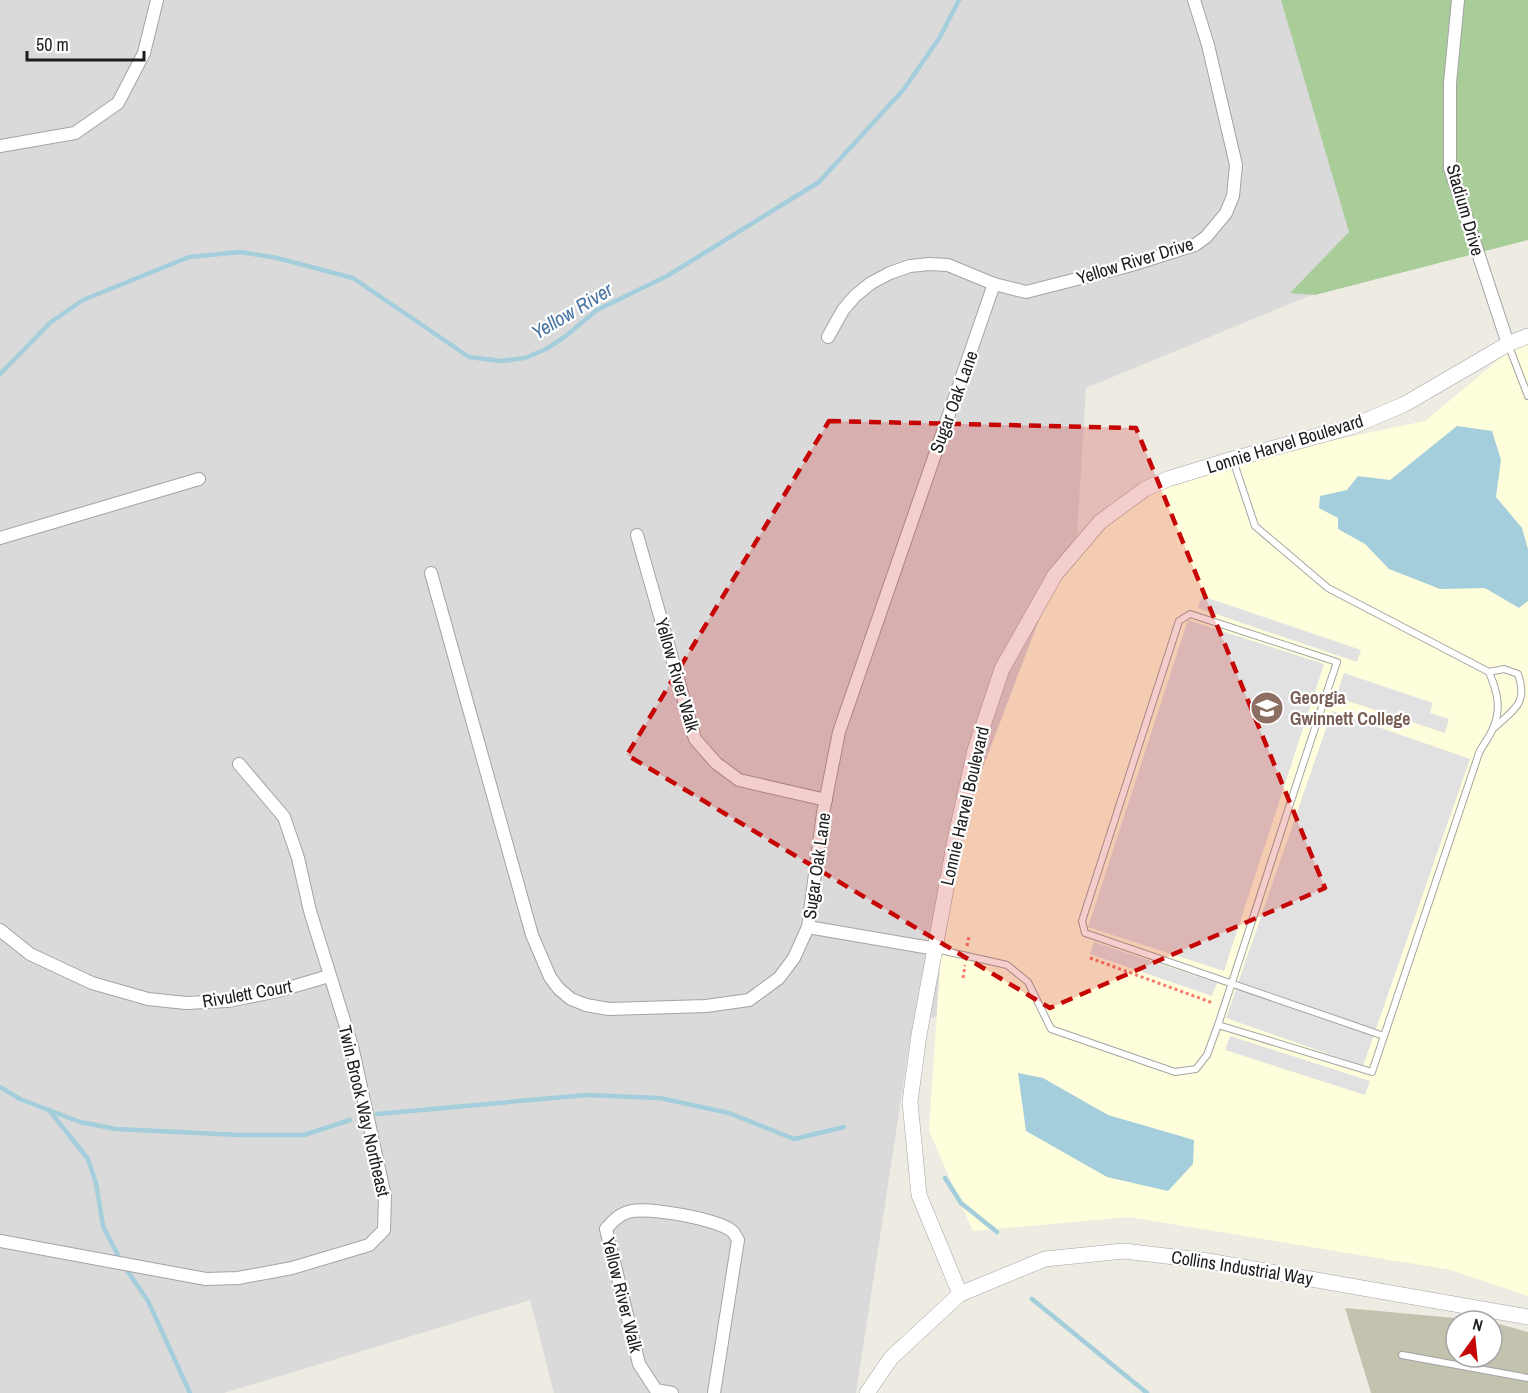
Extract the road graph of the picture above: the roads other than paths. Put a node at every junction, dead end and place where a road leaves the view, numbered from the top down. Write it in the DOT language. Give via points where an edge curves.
graph roads {
  1 [pos="157,0"];
  2 [pos="1194,0"];
  3 [pos="1458,0"];
  4 [pos="0,146"];
  5 [pos="994,284"];
  6 [pos="1528,336"];
  7 [pos="828,337"];
  8 [pos="1508,344"];
  9 [pos="1526,387"];
  10 [pos="1528,396"];
  11 [pos="1233,459"];
  12 [pos="199,479"];
  13 [pos="637,535"];
  14 [pos="0,538"];
  15 [pos="431,573"];
  16 [pos="1489,672"];
  17 [pos="1493,728"];
  18 [pos="239,764"];
  19 [pos="826,800"];
  20 [pos="808,927"];
  21 [pos="0,930"];
  22 [pos="936,949"];
  23 [pos="329,976"];
  24 [pos="1232,983"];
  25 [pos="1218,1025"];
  26 [pos="1384,1036"];
  27 [pos="0,1241"];
  28 [pos="960,1294"];
  29 [pos="1528,1317"];
  30 [pos="1402,1354"];
  31 [pos="1528,1378"];
  32 [pos="672,1393"];
  33 [pos="714,1393"];
  34 [pos="867,1393"];
  1 -- 4 [label="street" via="144,53 118,103 75,133"];
  2 -- 5 [label="street, Yellow River Drive" via="1236,165 1233,196 1226,213 1195,246 1026,292"];
  3 -- 8 [label="street, Stadium Drive" via="1450,83 1450,168"];
  5 -- 7 [label="street, Yellow River Drive" via="948,265 910,266 871,283 855,296"];
  5 -- 19 [label="street, Sugar Oak Lane" via="839,732"];
  6 -- 8 [label="street, Lonnie Harvel Boulevard"];
  8 -- 9 [label="lane"];
  8 -- 11 [label="street, Lonnie Harvel Boulevard" via="1406,404 1351,427"];
  9 -- 10 [label="lane"];
  11 -- 16 [label="lane" via="1255,526 1328,588"];
  11 -- 22 [label="street, Lonnie Harvel Boulevard" via="1145,489 1100,522 1055,575 1002,669 981,730 968,775"];
  12 -- 14 [label="street"];
  13 -- 19 [label="street, Yellow River Walk" via="695,740 739,780"];
  15 -- 20 [label="street, Sugar Oak Lane" via="531,935 559,989 586,1005 609,1009 706,1006 749,1000 779,978 794,958"];
  16 -- 17 [label="lane" via="1498,694"];
  16 -- 17 [label="lane" via="1504,669 1518,674 1524,690 1521,703"];
  17 -- 26 [label="lane" via="1479,753"];
  18 -- 23 [label="street, Twin Brook Way Northeast" via="284,817"];
  19 -- 20 [label="street, Sugar Oak Lane"];
  20 -- 22 [label="street"];
  21 -- 23 [label="street, Rivulett Court" via="30,954 92,983 148,999 186,1003 228,1001"];
  22 -- 25 [label="lane" via="1007,965 1028,982 1051,1029 1176,1072 1196,1069 1207,1055"];
  22 -- 28 [label="street, Lonnie Harvel Boulevard" via="910,1102 919,1195"];
  23 -- 27 [label="street, Twin Brook Way Northeast" via="352,1046 385,1196 384,1230 369,1245 292,1268 238,1278 206,1279"];
  24 -- 24 [label="lane" via="1336,662 1190,614 1179,621 1082,921 1085,933"];
  24 -- 25 [label="lane"];
  24 -- 26 [label="lane"];
  25 -- 26 [label="lane" via="1372,1072"];
  28 -- 29 [label="street, Collins Industrial Way" via="1045,1259 1124,1251"];
  28 -- 34 [label="street" via="891,1358"];
  30 -- 31 [label="lane"];
  32 -- 33 [label="street, Yellow River Walk" via="656,1390 639,1364 606,1229 627,1212 649,1209 696,1218 733,1231 738,1240"];
}
